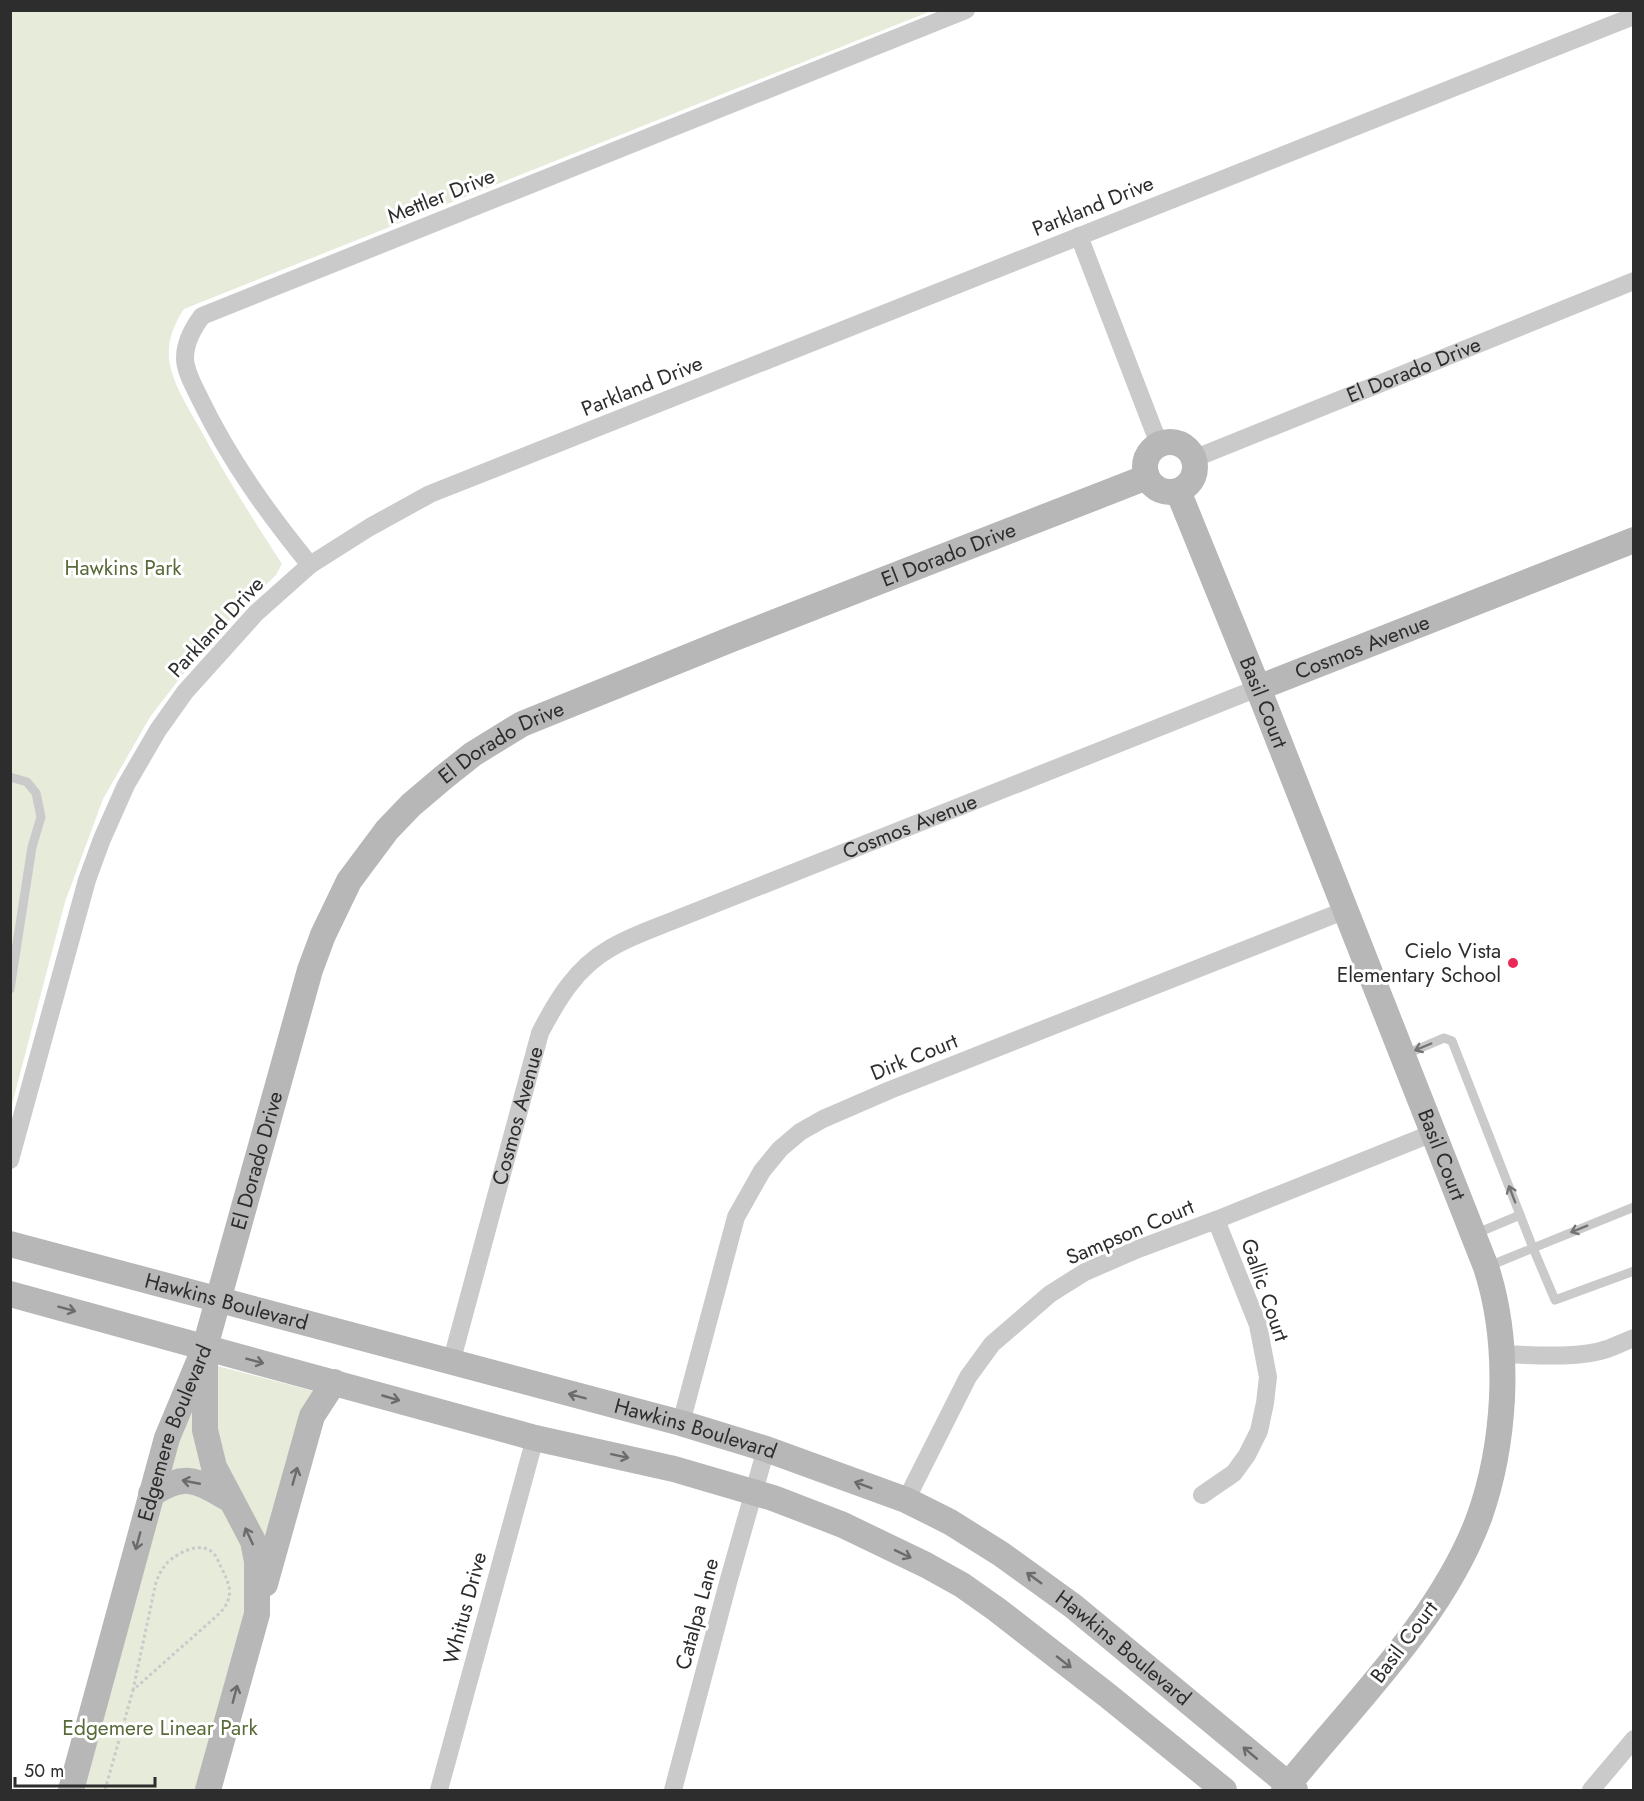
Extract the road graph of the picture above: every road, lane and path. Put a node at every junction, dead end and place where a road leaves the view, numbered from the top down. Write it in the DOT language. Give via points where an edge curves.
graph roads {
  1 [pos="966,10"];
  2 [pos="1634,16"];
  3 [pos="1079,236"];
  4 [pos="1634,281"];
  5 [pos="1159,444"];
  6 [pos="1193,459"];
  7 [pos="1147,477"];
  8 [pos="1178,491"];
  9 [pos="1634,540"];
  10 [pos="310,565"];
  11 [pos="1258,688"];
  12 [pos="10,777"];
  13 [pos="1346,910"];
  14 [pos="10,989"];
  15 [pos="1403,1056"];
  16 [pos="1433,1133"];
  17 [pos="10,1160"];
  18 [pos="1634,1207"];
  19 [pos="1520,1215"];
  20 [pos="1216,1220"];
  21 [pos="1473,1234"];
  22 [pos="10,1244"];
  23 [pos="1533,1248"];
  24 [pos="1486,1267"];
  25 [pos="1634,1271"];
  26 [pos="10,1294"];
  27 [pos="219,1299"];
  28 [pos="1634,1338"];
  29 [pos="205,1347"];
  30 [pos="1502,1354"];
  31 [pos="451,1363"];
  32 [pos="334,1382"];
  33 [pos="681,1423"];
  34 [pos="535,1438"];
  35 [pos="766,1449"];
  36 [pos="754,1492"];
  37 [pos="151,1494"];
  38 [pos="1202,1496"];
  39 [pos="231,1500"];
  40 [pos="906,1500"];
  41 [pos="256,1614"];
  42 [pos="133,1690"];
  43 [pos="1634,1739"];
  44 [pos="1289,1789"];
  45 [pos="71,1791"];
  46 [pos="105,1791"];
  47 [pos="208,1791"];
  48 [pos="439,1791"];
  49 [pos="673,1791"];
  50 [pos="1224,1791"];
  51 [pos="1592,1791"];
  1 -- 10 [label="street, Mettler Drive" via="202,316 184,360 192,382 246,482"];
  2 -- 3 [label="street, Parkland Drive"];
  3 -- 5 [label="street"];
  3 -- 10 [label="street, Parkland Drive" via="430,494"];
  4 -- 6 [label="street, El Dorado Drive"];
  5 -- 6 [label="main road" via="1180,444"];
  5 -- 7 [label="main road" via="1146,458"];
  6 -- 8 [label="main road" via="1192,478"];
  7 -- 8 [label="main road" via="1159,490"];
  7 -- 27 [label="main road, El Dorado Drive" via="522,724 473,754 411,805 349,881 310,970"];
  8 -- 11 [label="main road, Basil Court"];
  9 -- 11 [label="main road, Cosmos Avenue"];
  10 -- 17 [label="street, Parkland Drive" via="256,613 185,692 126,785 87,880"];
  11 -- 13 [label="main road, Basil Court"];
  11 -- 31 [label="street, Cosmos Avenue" via="677,919 596,957 556,1002 540,1034"];
  12 -- 14 [label="lane" via="32,787 41,817 32,847"];
  13 -- 15 [label="main road, Basil Court"];
  13 -- 33 [label="street, Dirk Court" via="891,1090 800,1132 762,1171 736,1217"];
  15 -- 16 [label="main road, Basil Court"];
  19 -- 15 [label="lane, one-way" via="1452,1041 1444,1038"];
  16 -- 20 [label="street, Sampson Court"];
  16 -- 21 [label="main road, Basil Court"];
  18 -- 23 [label="lane, one-way"];
  19 -- 21 [label="lane"];
  19 -- 23 [label="lane"];
  20 -- 38 [label="street, Gallic Court" via="1258,1325 1268,1377 1259,1431 1247,1455 1234,1473"];
  20 -- 40 [label="street, Sampson Court" via="1084,1272 1017,1321 992,1344 968,1377"];
  21 -- 24 [label="main road, Basil Court"];
  22 -- 27 [label="main road, Hawkins Boulevard"];
  23 -- 24 [label="lane"];
  23 -- 25 [label="lane" via="1555,1300"];
  24 -- 30 [label="main road, Basil Court" via="1500,1325"];
  26 -- 29 [label="main road, Hawkins Boulevard, one-way"];
  27 -- 29 [label="main road, El Dorado Drive"];
  27 -- 31 [label="main road, Hawkins Boulevard"];
  28 -- 30 [label="street" via="1589,1353"];
  29 -- 32 [label="main road, Hawkins Boulevard, one-way"];
  29 -- 37 [label="main road, Edgemere Boulevard" via="167,1438"];
  29 -- 39 [label="main road, Edgemere Boulevard" via="205,1430 214,1467"];
  30 -- 44 [label="main road, Basil Court" via="1501,1424 1496,1456 1472,1535 1423,1620"];
  33 -- 31 [label="main road, Hawkins Boulevard, one-way"];
  32 -- 34 [label="main road, Hawkins Boulevard, one-way"];
  41 -- 32 [label="main road, one-way" via="312,1416"];
  33 -- 35 [label="main road, Hawkins Boulevard"];
  34 -- 36 [label="main road, Hawkins Boulevard, one-way"];
  34 -- 48 [label="street, Whitus Drive"];
  35 -- 36 [label="street, Catalpa Lane"];
  40 -- 35 [label="main road, Hawkins Boulevard, one-way"];
  36 -- 49 [label="street, Catalpa Lane"];
  36 -- 50 [label="main road, Hawkins Boulevard, one-way" via="843,1525 962,1585 1098,1688"];
  39 -- 37 [label="main road, one-way" via="185,1479"];
  37 -- 45 [label="main road, Edgemere Boulevard, one-way"];
  41 -- 39 [label="main road, Edgemere Boulevard, one-way" via="257,1561 253,1541"];
  44 -- 40 [label="main road, Hawkins Boulevard, one-way" via="1073,1606 950,1522"];
  47 -- 41 [label="main road, Edgemere Boulevard, one-way"];
  42 -- 42 [label="path" via="225,1607 230,1588 214,1554 189,1549 160,1572"];
  42 -- 46 [label="path"];
  43 -- 51 [label="street"];
}
